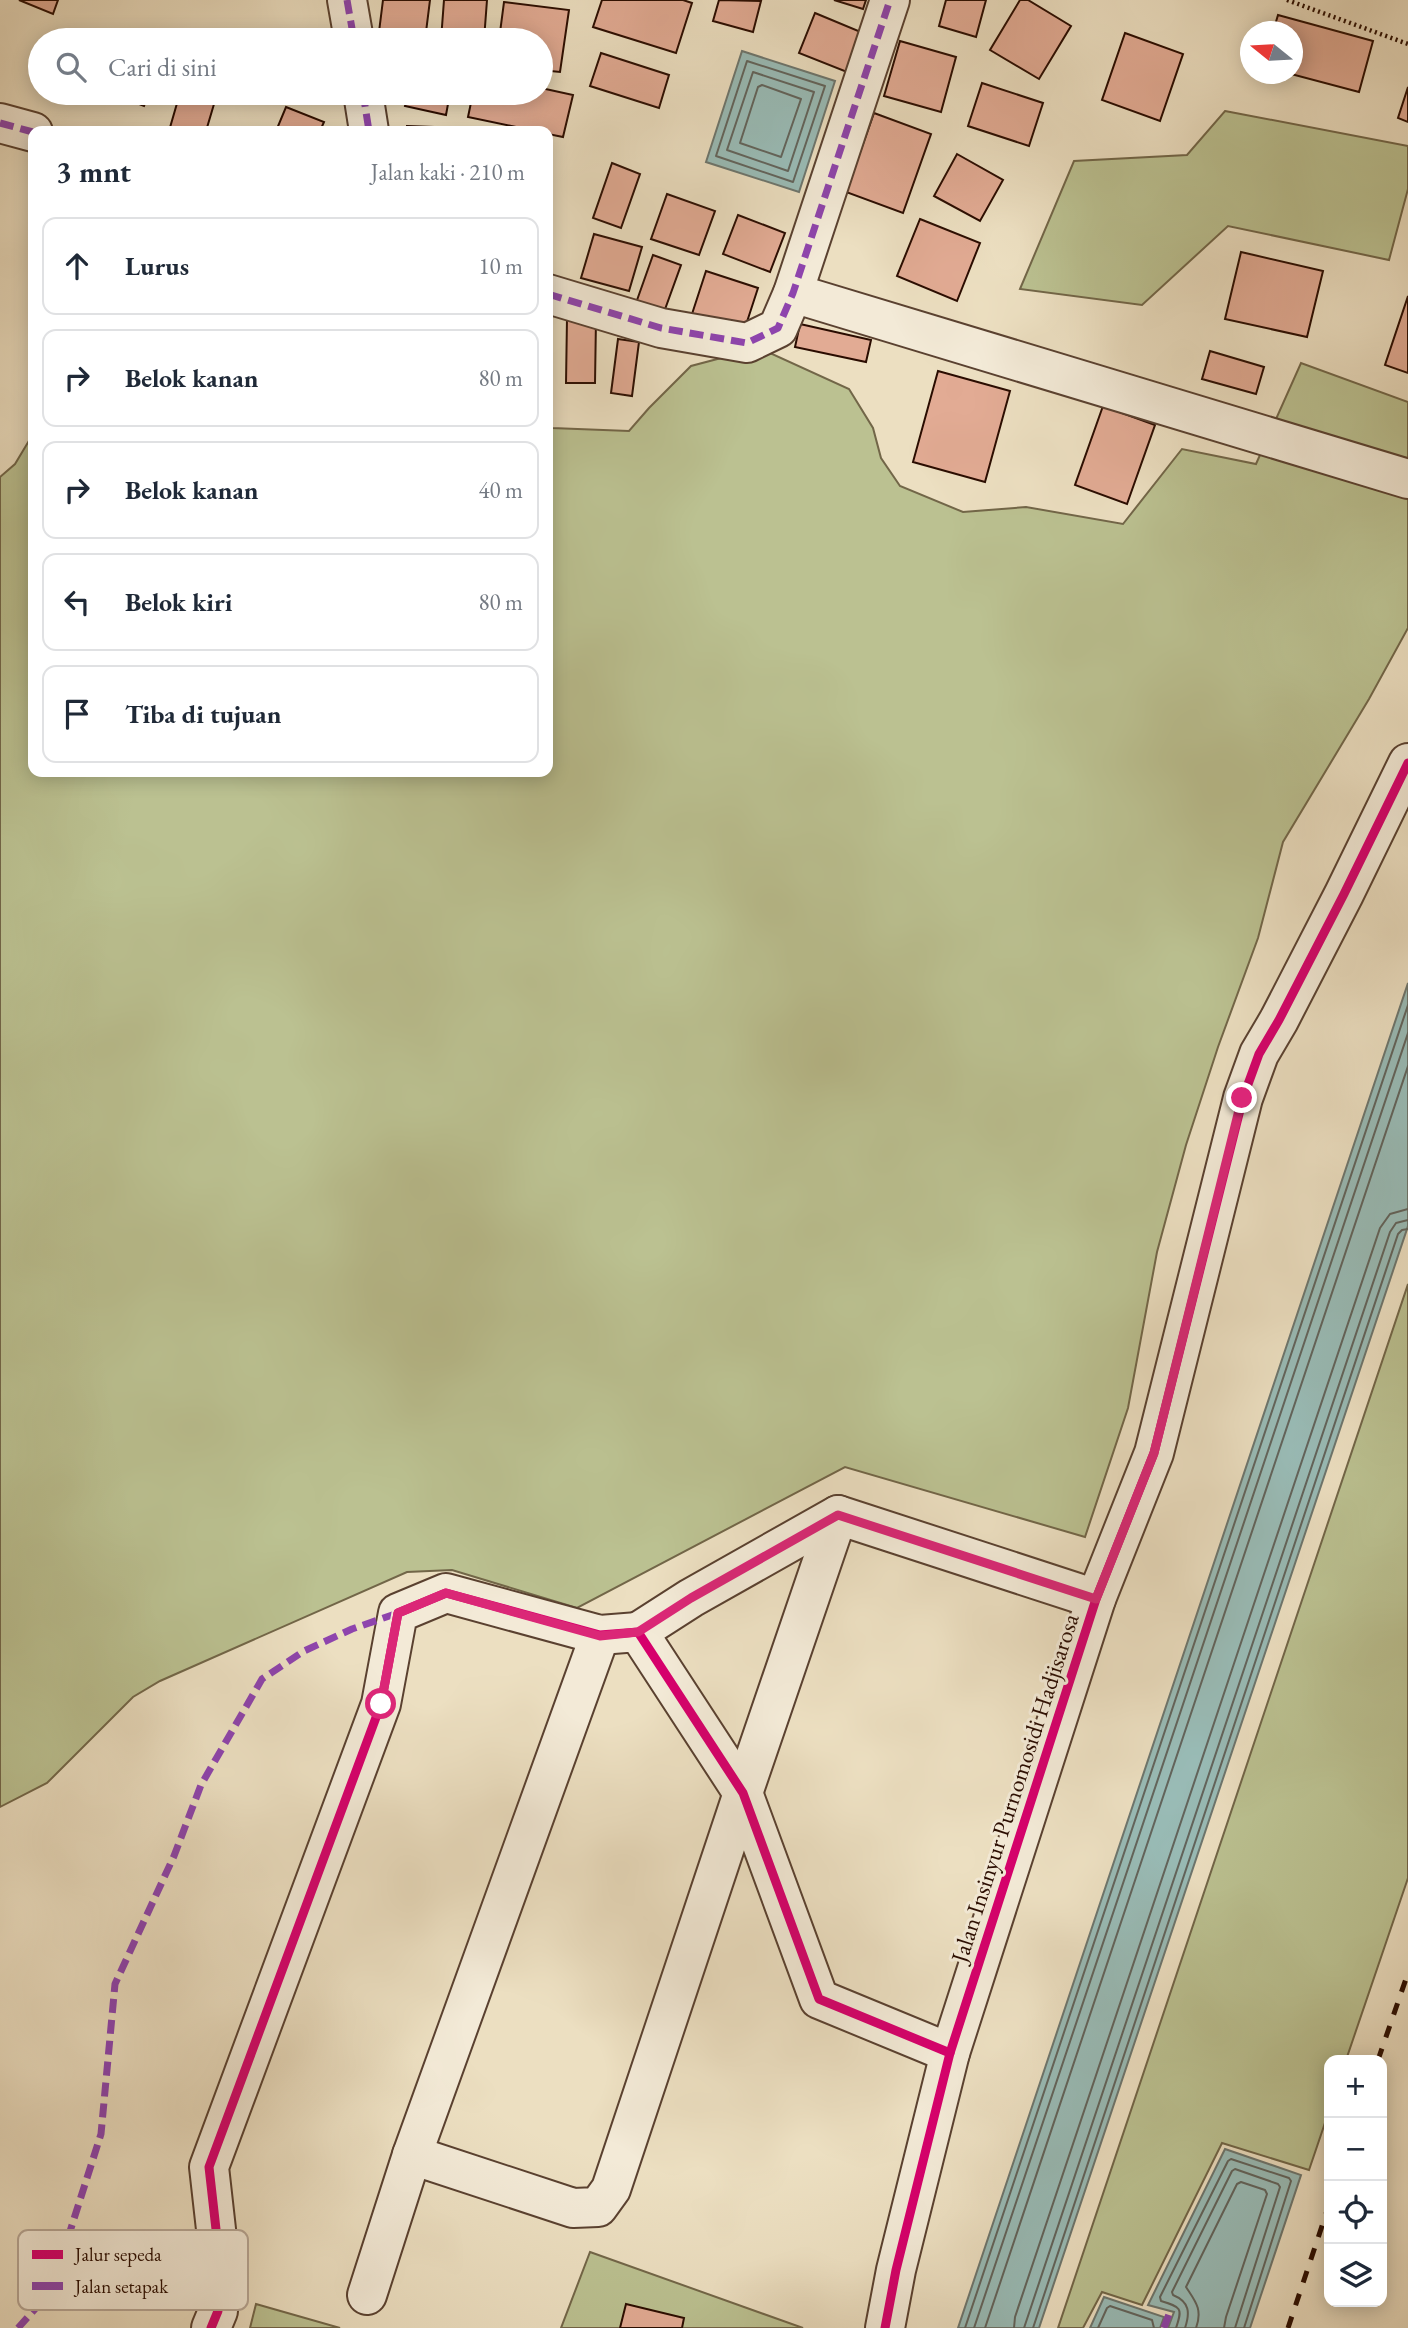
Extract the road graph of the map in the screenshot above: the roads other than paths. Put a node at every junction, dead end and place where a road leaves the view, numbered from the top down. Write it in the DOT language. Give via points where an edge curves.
graph roads {
  1 [pos="347,0"];
  2 [pos="890,0"];
  3 [pos="352,28"];
  4 [pos="365,105"];
  5 [pos="0,123"];
  6 [pos="368,126"];
  7 [pos="28,131"];
  8 [pos="793,293"];
  9 [pos="553,296"];
  10 [pos="1408,478"];
  11 [pos="1408,763"];
  12 [pos="838,1515"];
  13 [pos="1096,1599"];
  14 [pos="638,1632"];
  15 [pos="600,1636"];
  16 [pos="743,1793"];
  17 [pos="950,2053"];
  18 [pos="412,2155"];
  19 [pos="216,2230"];
  20 [pos="367,2295"];
  21 [pos="218,2310"];
  22 [pos="211,2328"];
  23 [pos="884,2328"];
  1 -- 3 [label="street"];
  2 -- 8 [label="street"];
  4 -- 6 [label="street"];
  5 -- 7 [label="street"];
  8 -- 9 [label="street" via="778,328 747,343 661,328"];
  8 -- 10 [label="street"];
  11 -- 13 [label="street, Jalan Insinyur Purnomosidi Hadjisarosa" via="1259,1054 1242,1098 1154,1453"];
  12 -- 13 [label="street"];
  12 -- 14 [label="street"];
  12 -- 16 [label="street"];
  13 -- 17 [label="street, Jalan Insinyur Purnomosidi Hadjisarosa"];
  14 -- 15 [label="street"];
  14 -- 16 [label="street"];
  15 -- 18 [label="street"];
  15 -- 19 [label="street" via="446,1593 398,1613 381,1704 209,2166"];
  16 -- 17 [label="street" via="819,1999"];
  16 -- 18 [label="street" via="611,2189 598,2207 573,2207"];
  17 -- 23 [label="street, Jalan Insinyur Purnomosidi Hadjisarosa"];
  18 -- 20 [label="street"];
  21 -- 22 [label="street"];
}
